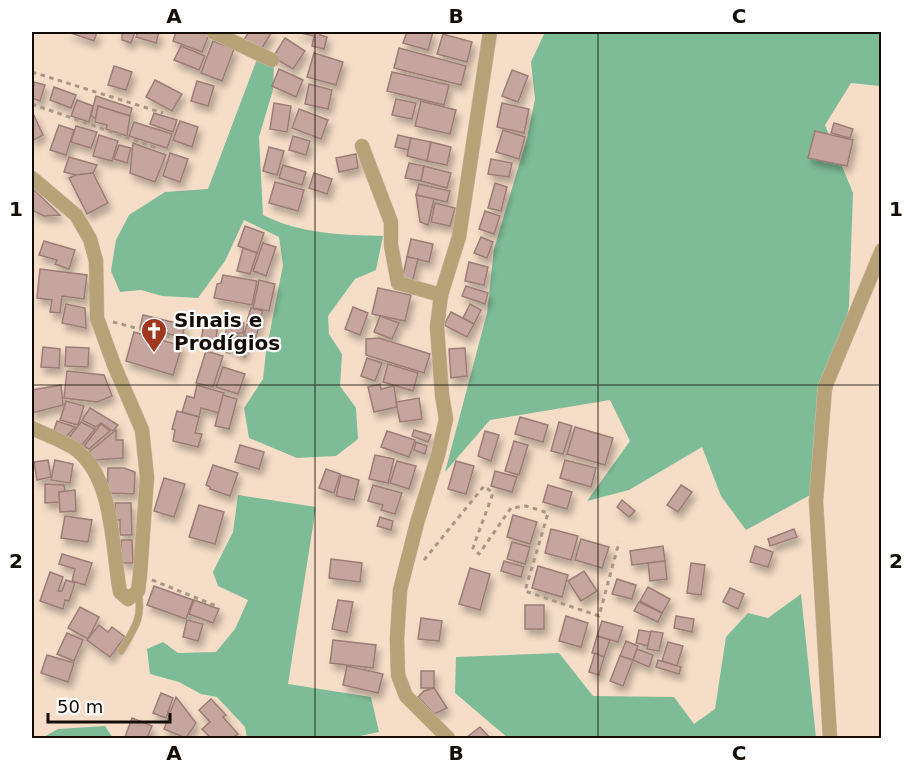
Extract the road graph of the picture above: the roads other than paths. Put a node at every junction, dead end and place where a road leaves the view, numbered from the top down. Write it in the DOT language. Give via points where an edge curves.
graph roads {
  1 [pos="213,32"];
  2 [pos="490,32"];
  3 [pos="272,60"];
  4 [pos="362,146"];
  5 [pos="32,178"];
  6 [pos="882,250"];
  7 [pos="441,295"];
  8 [pos="32,428"];
  9 [pos="138,591"];
  10 [pos="121,651"];
  11 [pos="448,738"];
  12 [pos="830,738"];
  1 -- 3 [label="street"];
  2 -- 7 [label="street" via="459,237"];
  4 -- 7 [label="street" via="391,222 398,283"];
  5 -- 9 [label="street" via="76,215 90,238 96,261 97,318 142,430 147,477"];
  6 -- 12 [label="street" via="825,387 816,501"];
  7 -- 11 [label="street" via="437,327 446,419 400,590 397,639 398,675 406,696"];
  8 -- 9 [label="street" via="77,451 92,466 109,515 120,592 128,599"];
  9 -- 10 [label="lane" via="139,619"];
}
